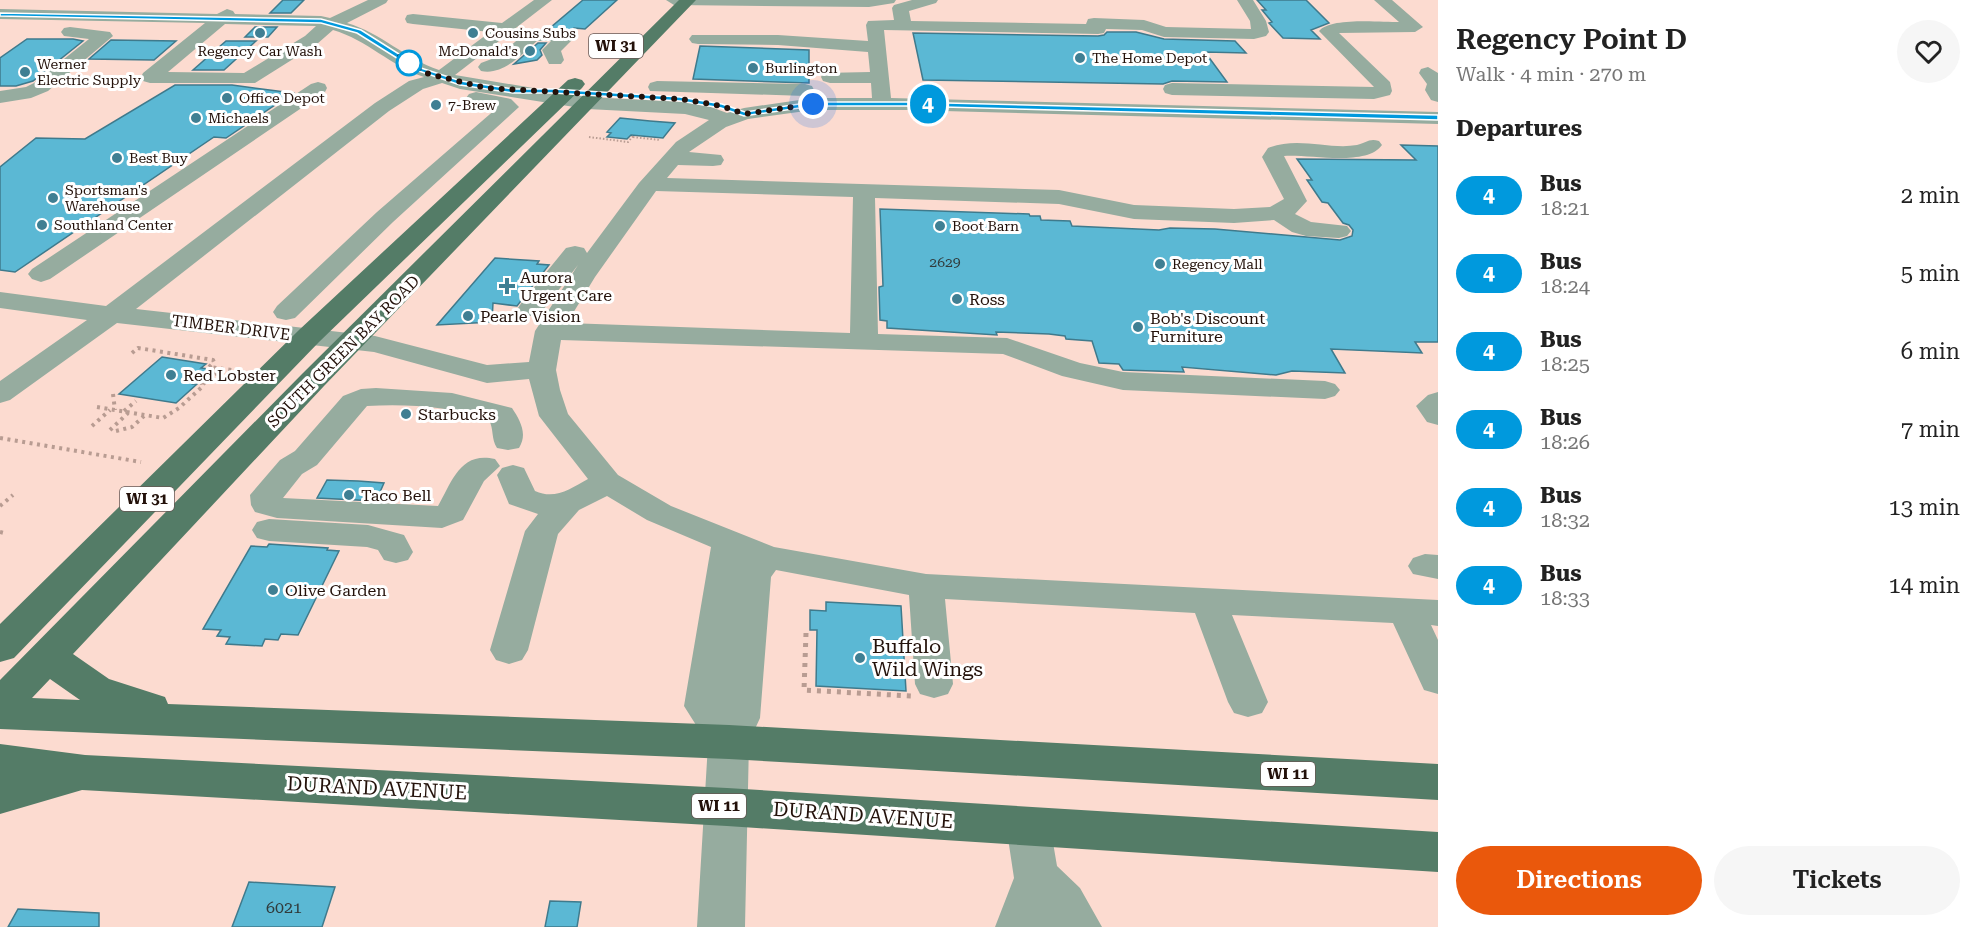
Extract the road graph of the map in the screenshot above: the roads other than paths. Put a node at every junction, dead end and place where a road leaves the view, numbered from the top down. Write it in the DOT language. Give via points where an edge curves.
graph roads {
  1 [pos="113,0"];
  2 [pos="380,0"];
  3 [pos="664,0"];
  4 [pos="682,0"];
  5 [pos="802,0"];
  6 [pos="888,0"];
  7 [pos="930,0"];
  8 [pos="1245,0"];
  9 [pos="1382,0"];
  10 [pos="543,1"];
  11 [pos="869,2"];
  12 [pos="237,3"];
  13 [pos="564,3"];
  14 [pos="91,15"];
  15 [pos="2,16"];
  16 [pos="413,19"];
  17 [pos="336,24"];
  18 [pos="874,25"];
  19 [pos="903,25"];
  20 [pos="230,26"];
  21 [pos="516,28"];
  22 [pos="641,31"];
  23 [pos="315,36"];
  24 [pos="698,39"];
  25 [pos="407,40"];
  26 [pos="381,45"];
  27 [pos="877,47"];
  28 [pos="558,51"];
  29 [pos="487,67"];
  30 [pos="592,68"];
  31 [pos="1428,73"];
  32 [pos="830,77"];
  33 [pos="238,83"];
  34 [pos="903,83"];
  35 [pos="276,84"];
  36 [pos="446,86"];
  37 [pos="656,87"];
  38 [pos="318,88"];
  39 [pos="881,89"];
  40 [pos="1159,89"];
  41 [pos="1438,96"];
  42 [pos="0,97"];
  43 [pos="575,97"];
  44 [pos="735,117"];
  45 [pos="1438,118"];
  46 [pos="666,144"];
  47 [pos="1372,145"];
  48 [pos="713,160"];
  49 [pos="651,184"];
  50 [pos="864,191"];
  51 [pos="1037,196"];
  52 [pos="1074,200"];
  53 [pos="1278,212"];
  54 [pos="1046,218"];
  55 [pos="1083,225"];
  56 [pos="1339,231"];
  57 [pos="575,253"];
  58 [pos="41,274"];
  59 [pos="0,300"];
  60 [pos="568,300"];
  61 [pos="286,312"];
  62 [pos="111,315"];
  63 [pos="549,331"];
  64 [pos="40,340"];
  65 [pos="864,340"];
  66 [pos="323,346"];
  67 [pos="30,372"];
  68 [pos="544,380"];
  69 [pos="1325,390"];
  70 [pos="0,394"];
  71 [pos="1438,401"];
  72 [pos="1438,416"];
  73 [pos="508,441"];
  74 [pos="607,482"];
  75 [pos="566,504"];
  76 [pos="269,530"];
  77 [pos="106,540"];
  78 [pos="729,543"];
  79 [pos="396,552"];
  80 [pos="767,557"];
  81 [pos="926,586"];
  82 [pos="1208,600"];
  83 [pos="1422,612"];
  84 [pos="0,621"];
  85 [pos="0,648"];
  86 [pos="509,650"];
  87 [pos="48,657"];
  88 [pos="1433,660"];
  89 [pos="927,690"];
  90 [pos="1248,702"];
  91 [pos="0,706"];
  92 [pos="0,713"];
  93 [pos="198,721"];
  94 [pos="729,742"];
  95 [pos="0,761"];
  96 [pos="85,772"];
  97 [pos="1438,782"];
  98 [pos="0,796"];
  99 [pos="727,807"];
  100 [pos="1028,825"];
  101 [pos="1438,852"];
  102 [pos="1037,876"];
  103 [pos="720,927"];
  104 [pos="1019,927"];
  105 [pos="1044,927"];
  106 [pos="1078,927"];
  1 -- 14 [label="street"];
  2 -- 17 [label="street"];
  3 -- 22 [label="main road, SOUTH GREEN BAY ROAD / WI 31"];
  4 -- 5 [label="street"];
  4 -- 22 [label="main road, SOUTH GREEN BAY ROAD / WI 31"];
  5 -- 11 [label="street"];
  6 -- 11 [label="street"];
  7 -- 19 [label="street" via="900,8"];
  8 -- 19 [label="street" via="1260,32 1164,32 1155,26 1094,23 1098,29"];
  9 -- 40 [label="street" via="1415,27 1340,27 1327,31 1383,86 1383,91"];
  10 -- 13 [label="street"];
  10 -- 21 [label="street"];
  11 -- 18 [label="street"];
  12 -- 20 [label="street"];
  14 -- 15 [label="street"];
  14 -- 20 [label="street"];
  14 -- 42 [label="street" via="70,32 100,34 104,36 100,40 41,87"];
  16 -- 21 [label="street"];
  17 -- 20 [label="street" via="304,20"];
  17 -- 23 [label="street"];
  17 -- 26 [label="street"];
  18 -- 19 [label="street"];
  18 -- 27 [label="street"];
  20 -- 23 [label="street"];
  20 -- 23 [label="street" via="201,34 150,77 248,79"];
  21 -- 36 [label="street" via="459,52"];
  22 -- 43 [label="main road, SOUTH GREEN BAY ROAD / WI 31"];
  24 -- 27 [label="street"];
  25 -- 26 [label="street"];
  26 -- 36 [label="street"];
  27 -- 39 [label="street"];
  28 -- 29 [label="street" via="559,36 533,36 503,61"];
  30 -- 43 [label="main road, SOUTH GREEN BAY ROAD / WI 31"];
  31 -- 41 [label="street" via="1436,80 1434,90"];
  32 -- 39 [label="street"];
  33 -- 35 [label="street"];
  34 -- 39 [label="street"];
  36 -- 43 [label="street" via="490,88 510,82"];
  36 -- 61 [label="street" via="509,107"];
  36 -- 62 [label="street" via="416,85 373,114"];
  37 -- 39 [label="street"];
  38 -- 58 [label="street"];
  39 -- 44 [label="street"];
  39 -- 45 [label="street"];
  43 -- 44 [label="street"];
  43 -- 66 [label="main road, SOUTH GREEN BAY ROAD / WI 31" via="460,233"];
  43 -- 66 [label="main road, SOUTH GREEN BAY ROAD / WI 31" via="446,207 420,252"];
  44 -- 46 [label="street" via="682,146"];
  46 -- 48 [label="street"];
  46 -- 49 [label="street"];
  47 -- 53 [label="street" via="1363,151 1275,152 1274,164 1296,201"];
  49 -- 50 [label="street"];
  49 -- 60 [label="street"];
  50 -- 51 [label="street"];
  50 -- 65 [label="street"];
  51 -- 52 [label="street"];
  51 -- 54 [label="street"];
  52 -- 53 [label="street" via="1134,212 1234,216"];
  52 -- 55 [label="street"];
  53 -- 56 [label="street" via="1295,226"];
  57 -- 60 [label="street" via="536,302"];
  59 -- 62 [label="street, TIMBER DRIVE"];
  60 -- 63 [label="street"];
  62 -- 66 [label="street, TIMBER DRIVE" via="147,329"];
  62 -- 67 [label="street"];
  63 -- 65 [label="street"];
  63 -- 68 [label="street"];
  64 -- 67 [label="street" via="3,368"];
  65 -- 69 [label="street" via="1006,346 1071,370 1123,381"];
  66 -- 68 [label="street, TIMBER DRIVE" via="482,393"];
  66 -- 77 [label="main road, SOUTH GREEN BAY ROAD / WI 31"];
  66 -- 87 [label="main road, SOUTH GREEN BAY ROAD / WI 31" via="204,494"];
  67 -- 70 [label="street"];
  68 -- 74 [label="street" via="554,416"];
  71 -- 72 [label="street" via="1431,406"];
  73 -- 75 [label="street" via="508,428 501,414 490,409 371,397 353,402 316,446 266,495 267,505 442,517 451,513 471,475 498,470 521,497 535,505"];
  74 -- 75 [label="street"];
  74 -- 78 [label="street" via="659,513"];
  75 -- 86 [label="street" via="542,531"];
  76 -- 79 [label="street" via="368,536 392,543"];
  77 -- 84 [label="main road"];
  77 -- 85 [label="main road, SOUTH GREEN BAY ROAD / WI 31"];
  78 -- 80 [label="street"];
  78 -- 94 [label="street" via="704,706"];
  80 -- 81 [label="street"];
  80 -- 94 [label="street" via="753,576 740,718"];
  81 -- 82 [label="street"];
  81 -- 89 [label="street" via="920,629"];
  82 -- 83 [label="street"];
  82 -- 90 [label="street"];
  83 -- 88 [label="street"];
  87 -- 91 [label="main road, SOUTH GREEN BAY ROAD / WI 31"];
  87 -- 93 [label="main road" via="95,690"];
  92 -- 93 [label="main road, WI 11"];
  93 -- 94 [label="main road, WI 11"];
  94 -- 97 [label="main road, WI 11"];
  94 -- 99 [label="street"];
  95 -- 96 [label="main road, DURAND AVENUE / WI 11"];
  96 -- 98 [label="main road"];
  96 -- 99 [label="main road, DURAND AVENUE / WI 11"];
  99 -- 100 [label="main road, DURAND AVENUE / WI 11"];
  99 -- 103 [label="street"];
  100 -- 101 [label="main road, DURAND AVENUE / WI 11"];
  100 -- 102 [label="street"];
  102 -- 104 [label="street"];
  102 -- 105 [label="street"];
  102 -- 106 [label="street" via="1065,902"];
}
